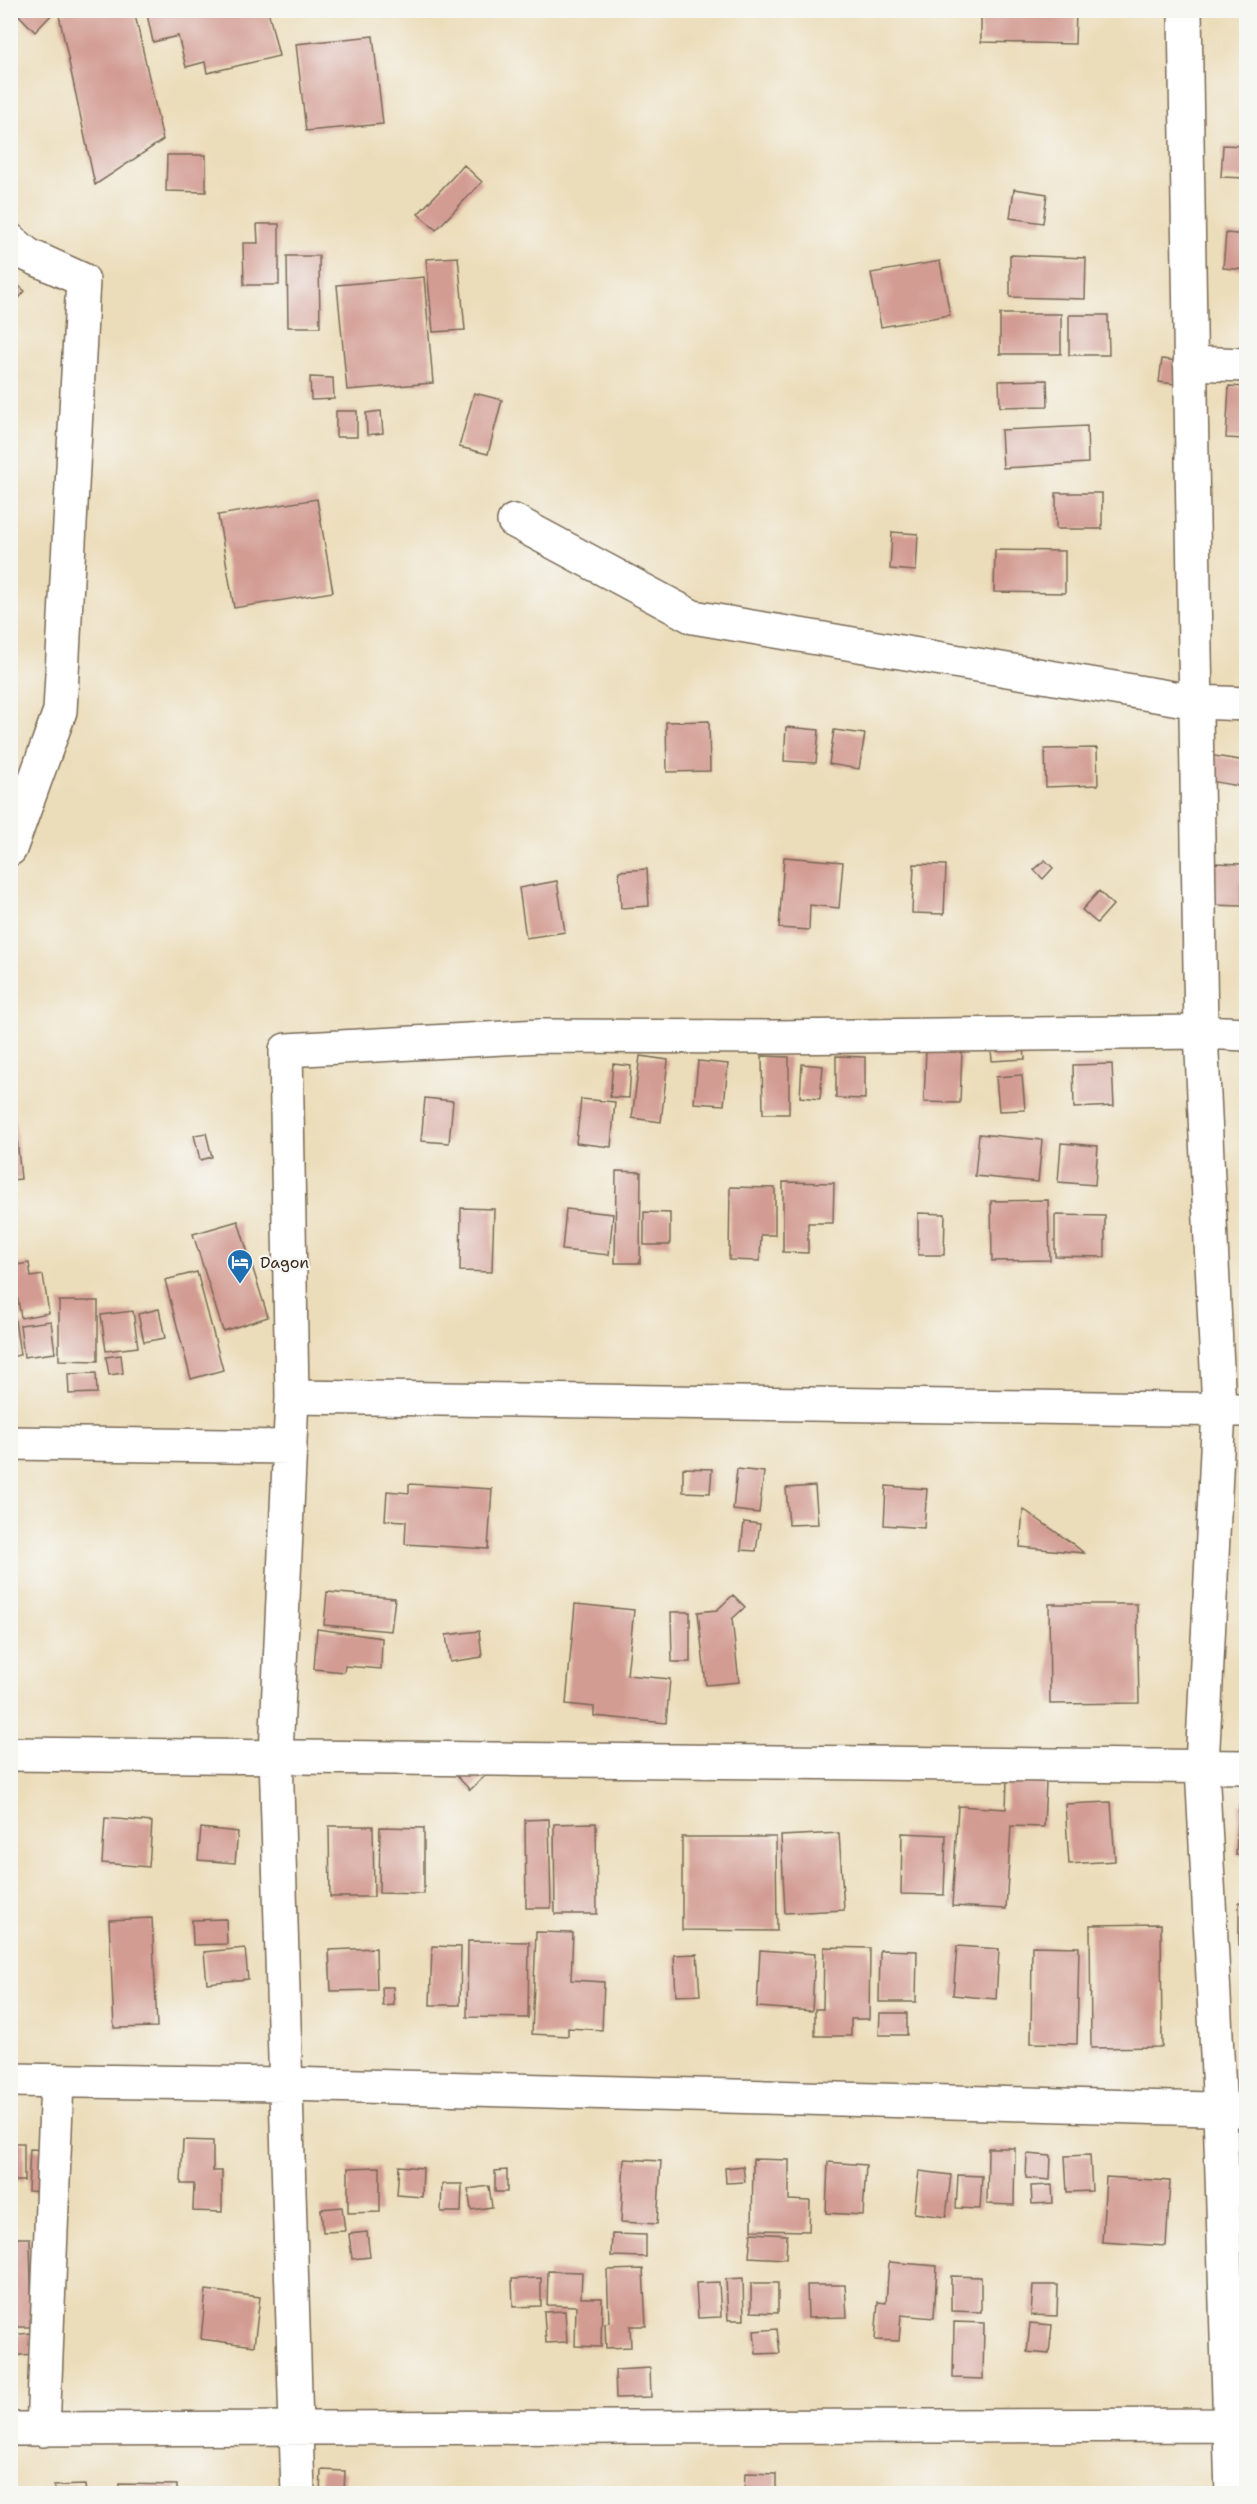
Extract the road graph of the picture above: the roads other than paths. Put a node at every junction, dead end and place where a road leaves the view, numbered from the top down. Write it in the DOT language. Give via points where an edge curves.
graph roads {
  1 [pos="1185,10"];
  2 [pos="10,240"];
  3 [pos="1190,363"];
  4 [pos="1246,365"];
  5 [pos="514,521"];
  6 [pos="1197,702"];
  7 [pos="1246,704"];
  8 [pos="10,849"];
  9 [pos="1201,1032"];
  10 [pos="1246,1034"];
  11 [pos="292,1397"];
  12 [pos="1233,1410"];
  13 [pos="10,1443"];
  14 [pos="290,1447"];
  15 [pos="10,1754"];
  16 [pos="276,1755"];
  17 [pos="1202,1767"];
  18 [pos="1246,1767"];
  19 [pos="10,2080"];
  20 [pos="57,2081"];
  21 [pos="287,2084"];
  22 [pos="1233,2110"];
  23 [pos="1239,2425"];
  24 [pos="10,2429"];
  25 [pos="298,2429"];
  26 [pos="43,2430"];
  27 [pos="298,2493"];
  28 [pos="1232,2493"];
  1 -- 3 [label="street"];
  2 -- 8 [label="street" via="28,255 83,280 60,711"];
  3 -- 4 [label="street"];
  3 -- 6 [label="street"];
  5 -- 6 [label="street" via="693,617"];
  6 -- 7 [label="street"];
  6 -- 9 [label="street"];
  9 -- 10 [label="street"];
  9 -- 11 [label="street" via="786,1037 540,1035 286,1050"];
  9 -- 12 [label="street"];
  11 -- 12 [label="street"];
  11 -- 14 [label="street"];
  12 -- 17 [label="street"];
  13 -- 14 [label="street"];
  14 -- 16 [label="street"];
  15 -- 16 [label="street"];
  16 -- 17 [label="street"];
  16 -- 21 [label="street"];
  17 -- 18 [label="street"];
  17 -- 22 [label="street"];
  19 -- 20 [label="street"];
  20 -- 21 [label="street"];
  20 -- 26 [label="street"];
  21 -- 22 [label="street"];
  21 -- 25 [label="street"];
  22 -- 23 [label="street"];
  23 -- 25 [label="street"];
  23 -- 28 [label="street"];
  24 -- 26 [label="street"];
  25 -- 26 [label="street"];
  25 -- 27 [label="street"];
}
